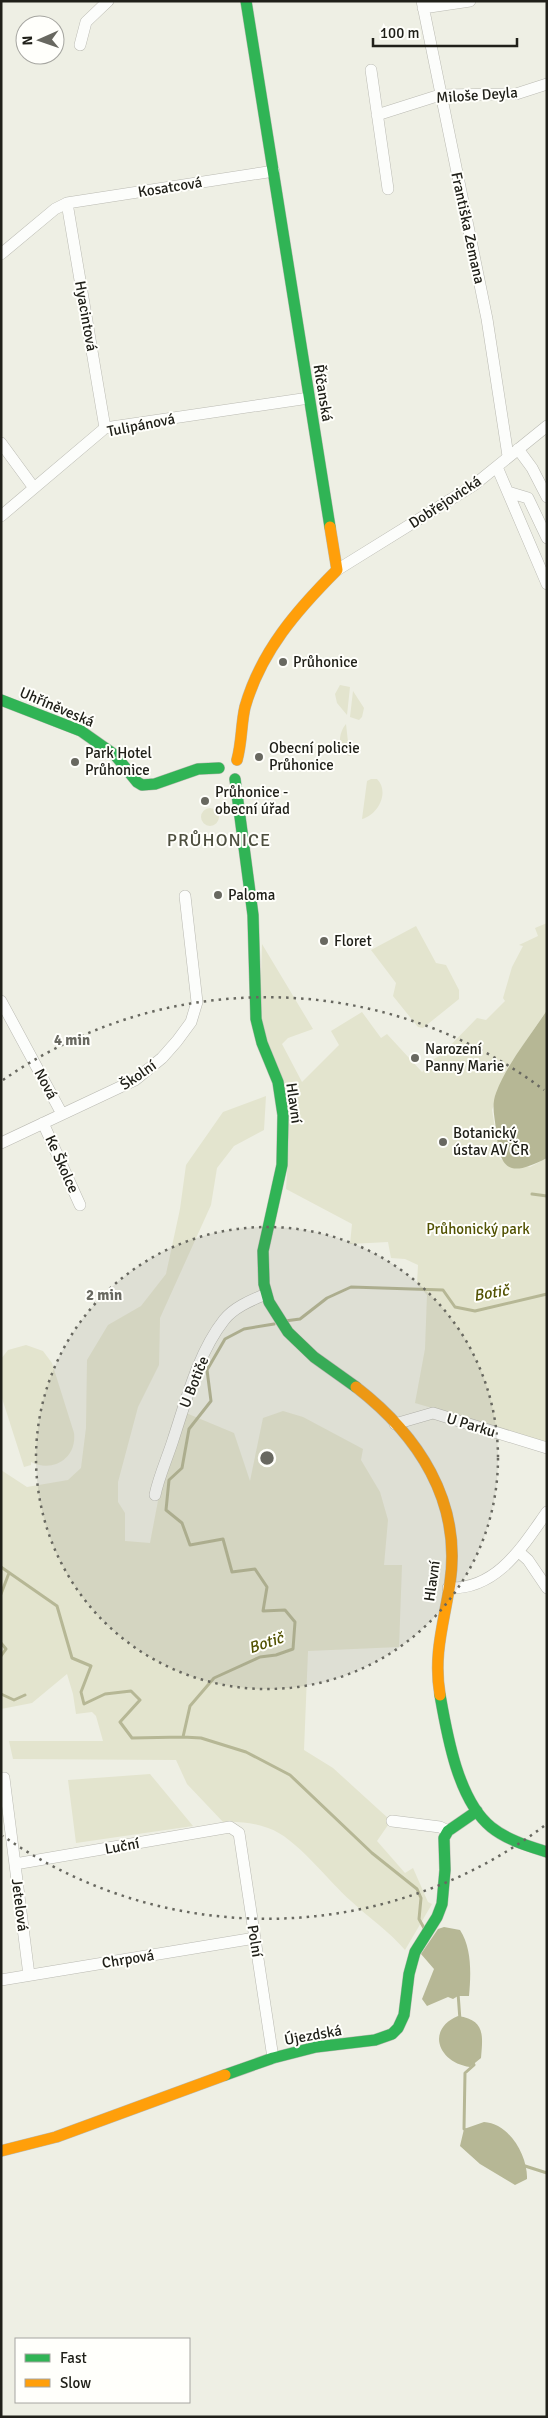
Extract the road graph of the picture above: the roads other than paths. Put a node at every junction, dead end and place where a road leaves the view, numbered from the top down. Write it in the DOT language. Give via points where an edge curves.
graph roads {
  1 [pos="108,1"];
  2 [pos="246,1"];
  3 [pos="470,1"];
  4 [pos="423,5"];
  5 [pos="80,45"];
  6 [pos="371,70"];
  7 [pos="547,84"];
  8 [pos="440,95"];
  9 [pos="377,115"];
  10 [pos="274,171"];
  11 [pos="388,189"];
  12 [pos="67,203"];
  13 [pos="1,254"];
  14 [pos="309,398"];
  15 [pos="547,426"];
  16 [pos="105,428"];
  17 [pos="1,443"];
  18 [pos="513,453"];
  19 [pos="497,467"];
  20 [pos="34,488"];
  21 [pos="508,492"];
  22 [pos="547,497"];
  23 [pos="1,516"];
  24 [pos="547,538"];
  25 [pos="337,570"];
  26 [pos="547,584"];
  27 [pos="1,700"];
  28 [pos="237,760"];
  29 [pos="219,768"];
  30 [pos="235,779"];
  31 [pos="185,896"];
  32 [pos="1,1001"];
  33 [pos="62,1114"];
  34 [pos="44,1123"];
  35 [pos="1,1143"];
  36 [pos="80,1205"];
  37 [pos="266,1294"];
  38 [pos="395,1424"];
  39 [pos="547,1448"];
  40 [pos="155,1495"];
  41 [pos="547,1512"];
  42 [pos="518,1552"];
  43 [pos="448,1588"];
  44 [pos="547,1588"];
  45 [pos="1,1778"];
  46 [pos="477,1811"];
  47 [pos="392,1821"];
  48 [pos="230,1827"];
  49 [pos="448,1831"];
  50 [pos="547,1852"];
  51 [pos="15,1864"];
  52 [pos="255,1938"];
  53 [pos="29,1975"];
  54 [pos="1,1980"];
  55 [pos="273,2058"];
  56 [pos="1,2151"];
  1 -- 5 [label="street" via="86,22"];
  2 -- 10 [label="street, Říčanská"];
  3 -- 4 [label="street"];
  4 -- 8 [label="street, Františka Zemana"];
  6 -- 9 [label="street"];
  7 -- 8 [label="street, Miloše Deyla" via="516,94"];
  8 -- 9 [label="street, Miloše Deyla"];
  8 -- 18 [label="street, Františka Zemana"];
  9 -- 11 [label="street"];
  10 -- 12 [label="street, Kosatcová"];
  10 -- 14 [label="street, Říčanská"];
  12 -- 13 [label="street" via="55,209"];
  12 -- 16 [label="street, Hyacintová"];
  14 -- 16 [label="street, Tulipánová"];
  14 -- 25 [label="street, Říčanská"];
  15 -- 18 [label="street, Dobřejovická"];
  16 -- 20 [label="street, Tulipánová"];
  17 -- 20 [label="street"];
  18 -- 19 [label="street, Dobřejovická"];
  18 -- 22 [label="street" via="532,468"];
  19 -- 21 [label="street"];
  19 -- 25 [label="street, Dobřejovická"];
  20 -- 23 [label="street, Tulipánová"];
  21 -- 24 [label="street" via="528,498"];
  21 -- 26 [label="street"];
  25 -- 28 [label="street" via="299,608 259,666 244,710 242,746"];
  27 -- 29 [label="street, Uhříněveská" via="81,731 115,755 142,785 155,784 198,769"];
  28 -- 29 [label="street" via="226,759"];
  28 -- 30 [label="street" via="242,769"];
  29 -- 30 [label="street" via="225,779"];
  30 -- 37 [label="street, Hlavní" via="252,899 256,1016 262,1046 279,1085 283,1122 281,1182 263,1256"];
  31 -- 33 [label="street, Školní" via="196,1008 191,1022 162,1058 135,1080"];
  32 -- 33 [label="street, Nová"];
  33 -- 34 [label="street, Školní"];
  34 -- 35 [label="street, Školní"];
  34 -- 36 [label="street, Ke Školce"];
  37 -- 38 [label="street, Hlavní" via="286,1332 362,1392"];
  37 -- 40 [label="street, U Botiče" via="238,1308 224,1320 205,1352 186,1396 158,1477"];
  38 -- 39 [label="street, U Parku" via="432,1413"];
  38 -- 43 [label="street, Hlavní" via="422,1456 439,1486 450,1542"];
  41 -- 42 [label="street"];
  42 -- 43 [label="street" via="510,1564 475,1585"];
  42 -- 44 [label="street" via="528,1560"];
  43 -- 46 [label="street, Hlavní" via="437,1656 441,1700 465,1787"];
  45 -- 51 [label="street, Jetelová" via="4,1778"];
  46 -- 49 [label="street"];
  46 -- 50 [label="street, Hlavní" via="488,1824 512,1840"];
  47 -- 49 [label="street" via="440,1827"];
  48 -- 51 [label="street, Luční"];
  48 -- 52 [label="street, Polní" via="239,1833"];
  49 -- 55 [label="street, Újezdská" via="443,1844 442,1904 415,1952 405,2013 397,2029 374,2040 316,2047"];
  51 -- 53 [label="street, Jetelová"];
  52 -- 53 [label="street, Chrpová"];
  52 -- 55 [label="street, Polní"];
  53 -- 54 [label="street, Chrpová"];
  55 -- 56 [label="street, Újezdská" via="56,2137"];
}
